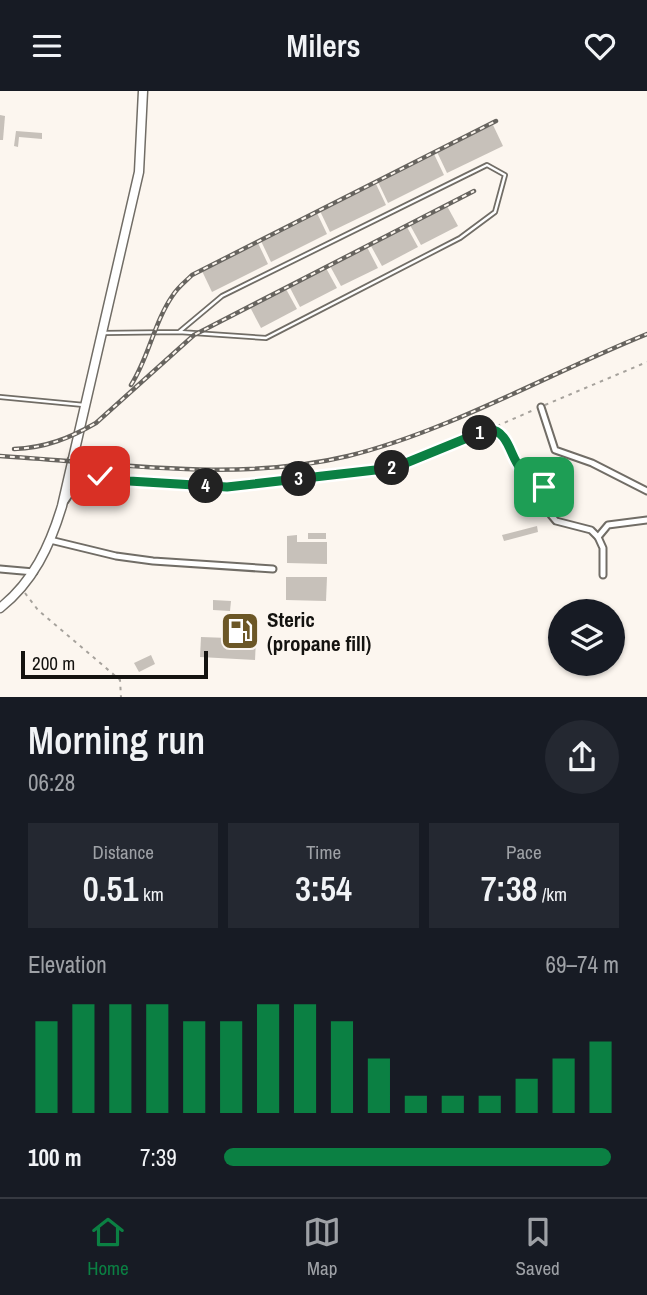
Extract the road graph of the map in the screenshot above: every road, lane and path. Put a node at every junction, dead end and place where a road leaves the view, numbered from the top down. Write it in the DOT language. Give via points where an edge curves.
graph roads {
  1 [pos="143,91"];
  2 [pos="179,332"];
  3 [pos="101,333"];
  4 [pos="647,362"];
  5 [pos="0,397"];
  6 [pos="84,405"];
  7 [pos="541,407"];
  8 [pos="489,429"];
  9 [pos="71,460"];
  10 [pos="90,475"];
  11 [pos="647,491"];
  12 [pos="62,506"];
  13 [pos="647,520"];
  14 [pos="598,537"];
  15 [pos="50,540"];
  16 [pos="0,569"];
  17 [pos="273,569"];
  18 [pos="34,572"];
  19 [pos="603,575"];
  20 [pos="21,587"];
  21 [pos="0,608"];
  22 [pos="121,697"];
  1 -- 3 [label="main road" via="139,171"];
  2 -- 2 [label="lane" via="266,338 460,238 495,212 505,175 487,165 222,296"];
  2 -- 3 [label="lane"];
  3 -- 6 [label="main road"];
  4 -- 7 [label="path"];
  5 -- 6 [label="lane"];
  6 -- 9 [label="main road"];
  7 -- 8 [label="path"];
  7 -- 11 [label="street" via="555,450"];
  8 -- 10 [label="street" via="396,467 299,479 227,487"];
  8 -- 14 [label="street" via="498,432 519,467 544,487 556,520 591,530"];
  9 -- 10 [label="street"];
  9 -- 12 [label="main road"];
  10 -- 12 [label="street" via="79,480"];
  12 -- 15 [label="main road"];
  13 -- 14 [label="street" via="608,525"];
  14 -- 19 [label="street" via="603,548"];
  15 -- 17 [label="street" via="153,561"];
  15 -- 18 [label="main road"];
  16 -- 18 [label="street"];
  18 -- 20 [label="main road"];
  20 -- 21 [label="main road"];
  20 -- 22 [label="path" via="38,610 120,680"];
}
